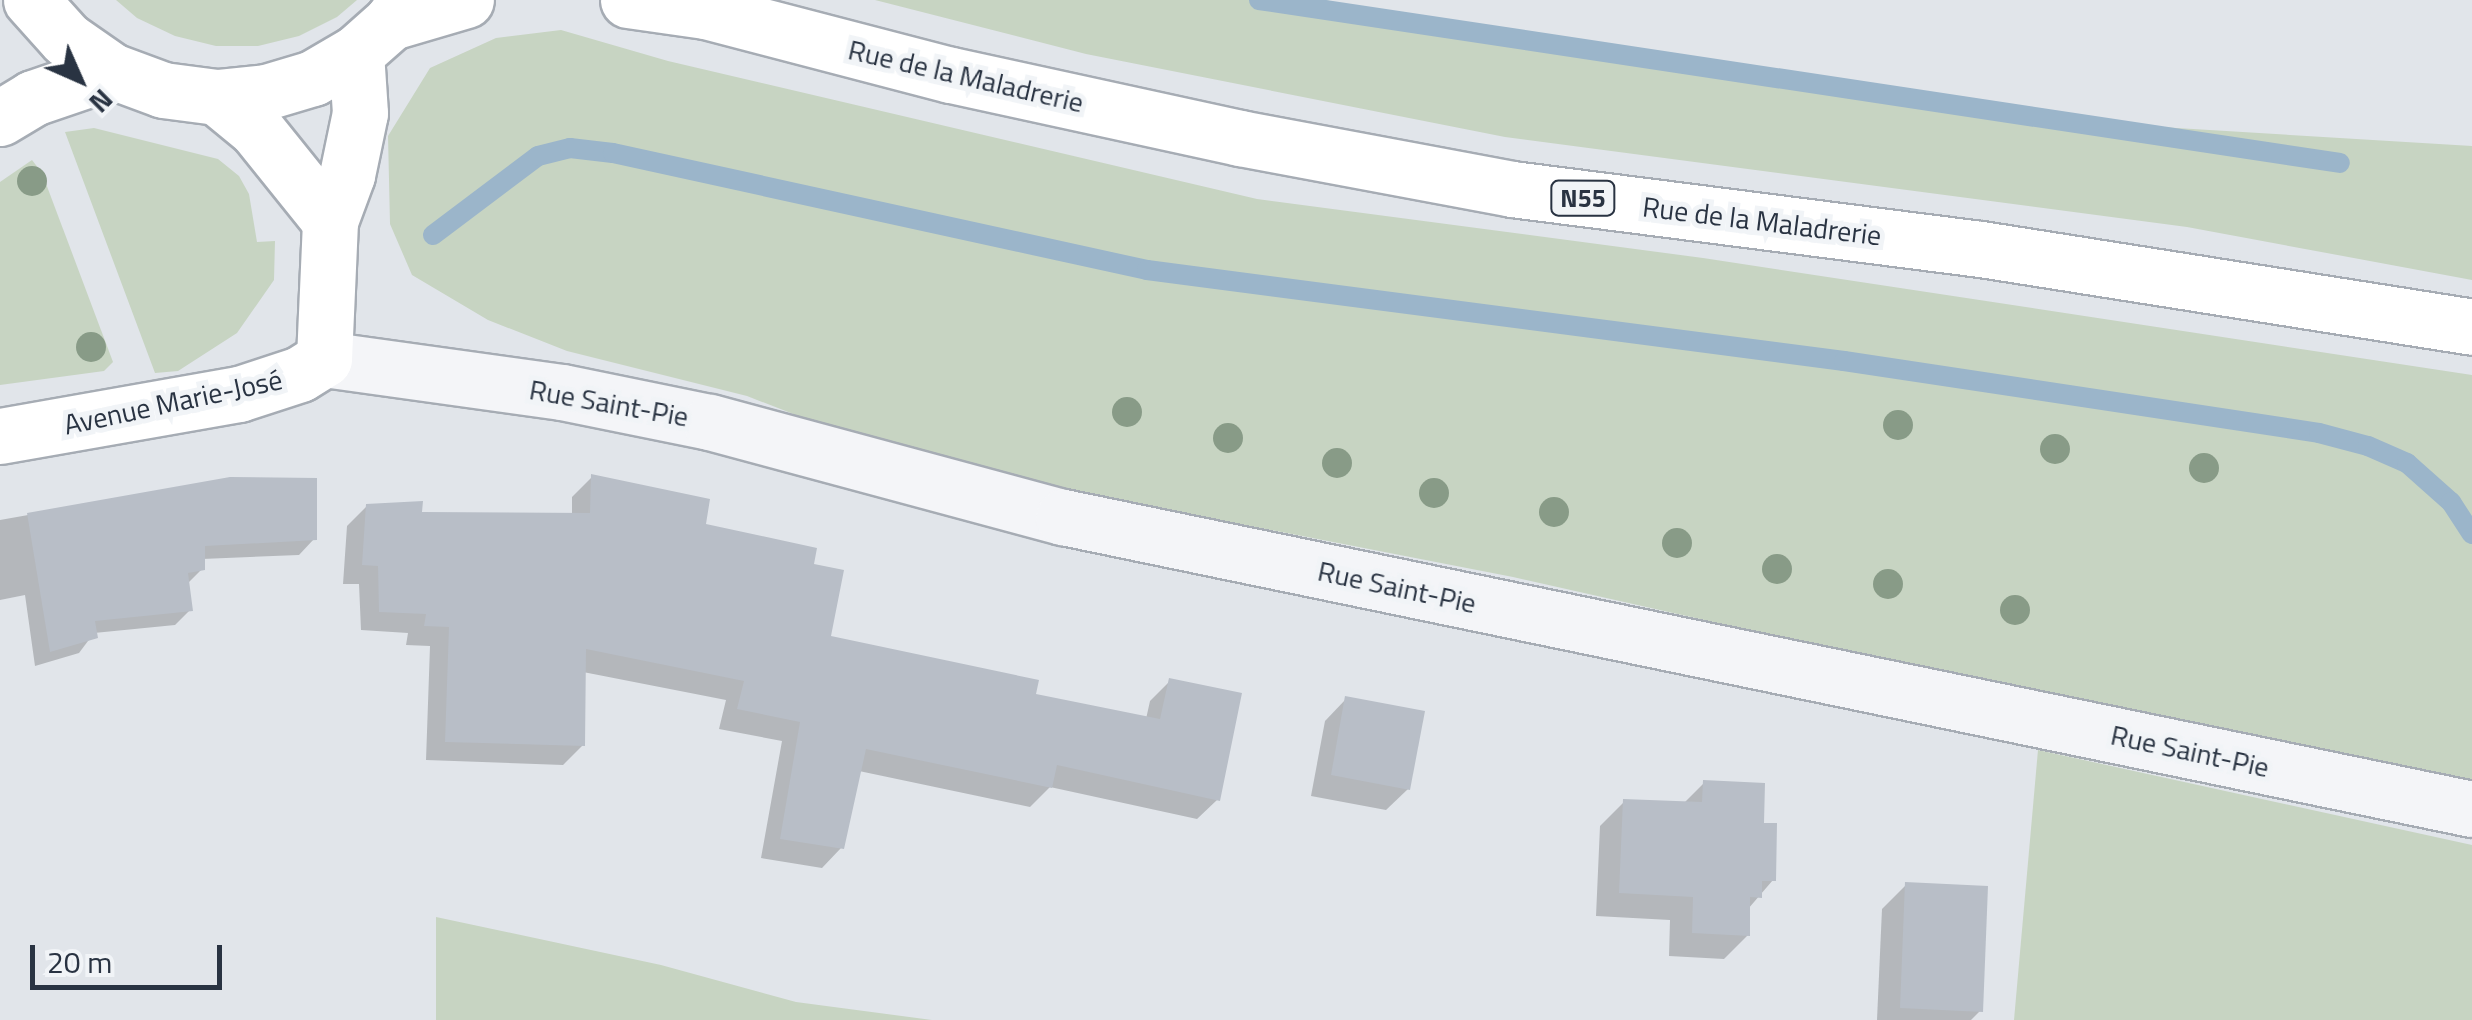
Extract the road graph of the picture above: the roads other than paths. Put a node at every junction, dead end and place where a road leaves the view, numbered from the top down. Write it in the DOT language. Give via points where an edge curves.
graph roads {
  1 [pos="31,0"];
  2 [pos="466,0"];
  3 [pos="628,0"];
  4 [pos="695,6"];
  5 [pos="385,25"];
  6 [pos="112,71"];
  7 [pos="217,97"];
  8 [pos="0,118"];
  9 [pos="330,221"];
  10 [pos="2472,327"];
  11 [pos="324,359"];
  12 [pos="0,436"];
  13 [pos="2472,809"];
  1 -- 6 [label="main road" via="66,39"];
  2 -- 5 [label="main road"];
  3 -- 4 [label="main road, Rue de la Maladrerie / N55"];
  4 -- 10 [label="main road, Rue de la Maladrerie / N55" via="1009,88 1512,189 1981,249"];
  5 -- 7 [label="main road" via="314,78"];
  5 -- 9 [label="main road"];
  6 -- 7 [label="main road" via="163,90"];
  6 -- 8 [label="main road" via="33,98"];
  7 -- 9 [label="main road" via="256,129"];
  9 -- 11 [label="main road"];
  11 -- 12 [label="main road, Avenue Marie-José" via="240,394"];
  11 -- 13 [label="street, Rue Saint-Pie" via="562,392 710,422 1063,517"];
}
